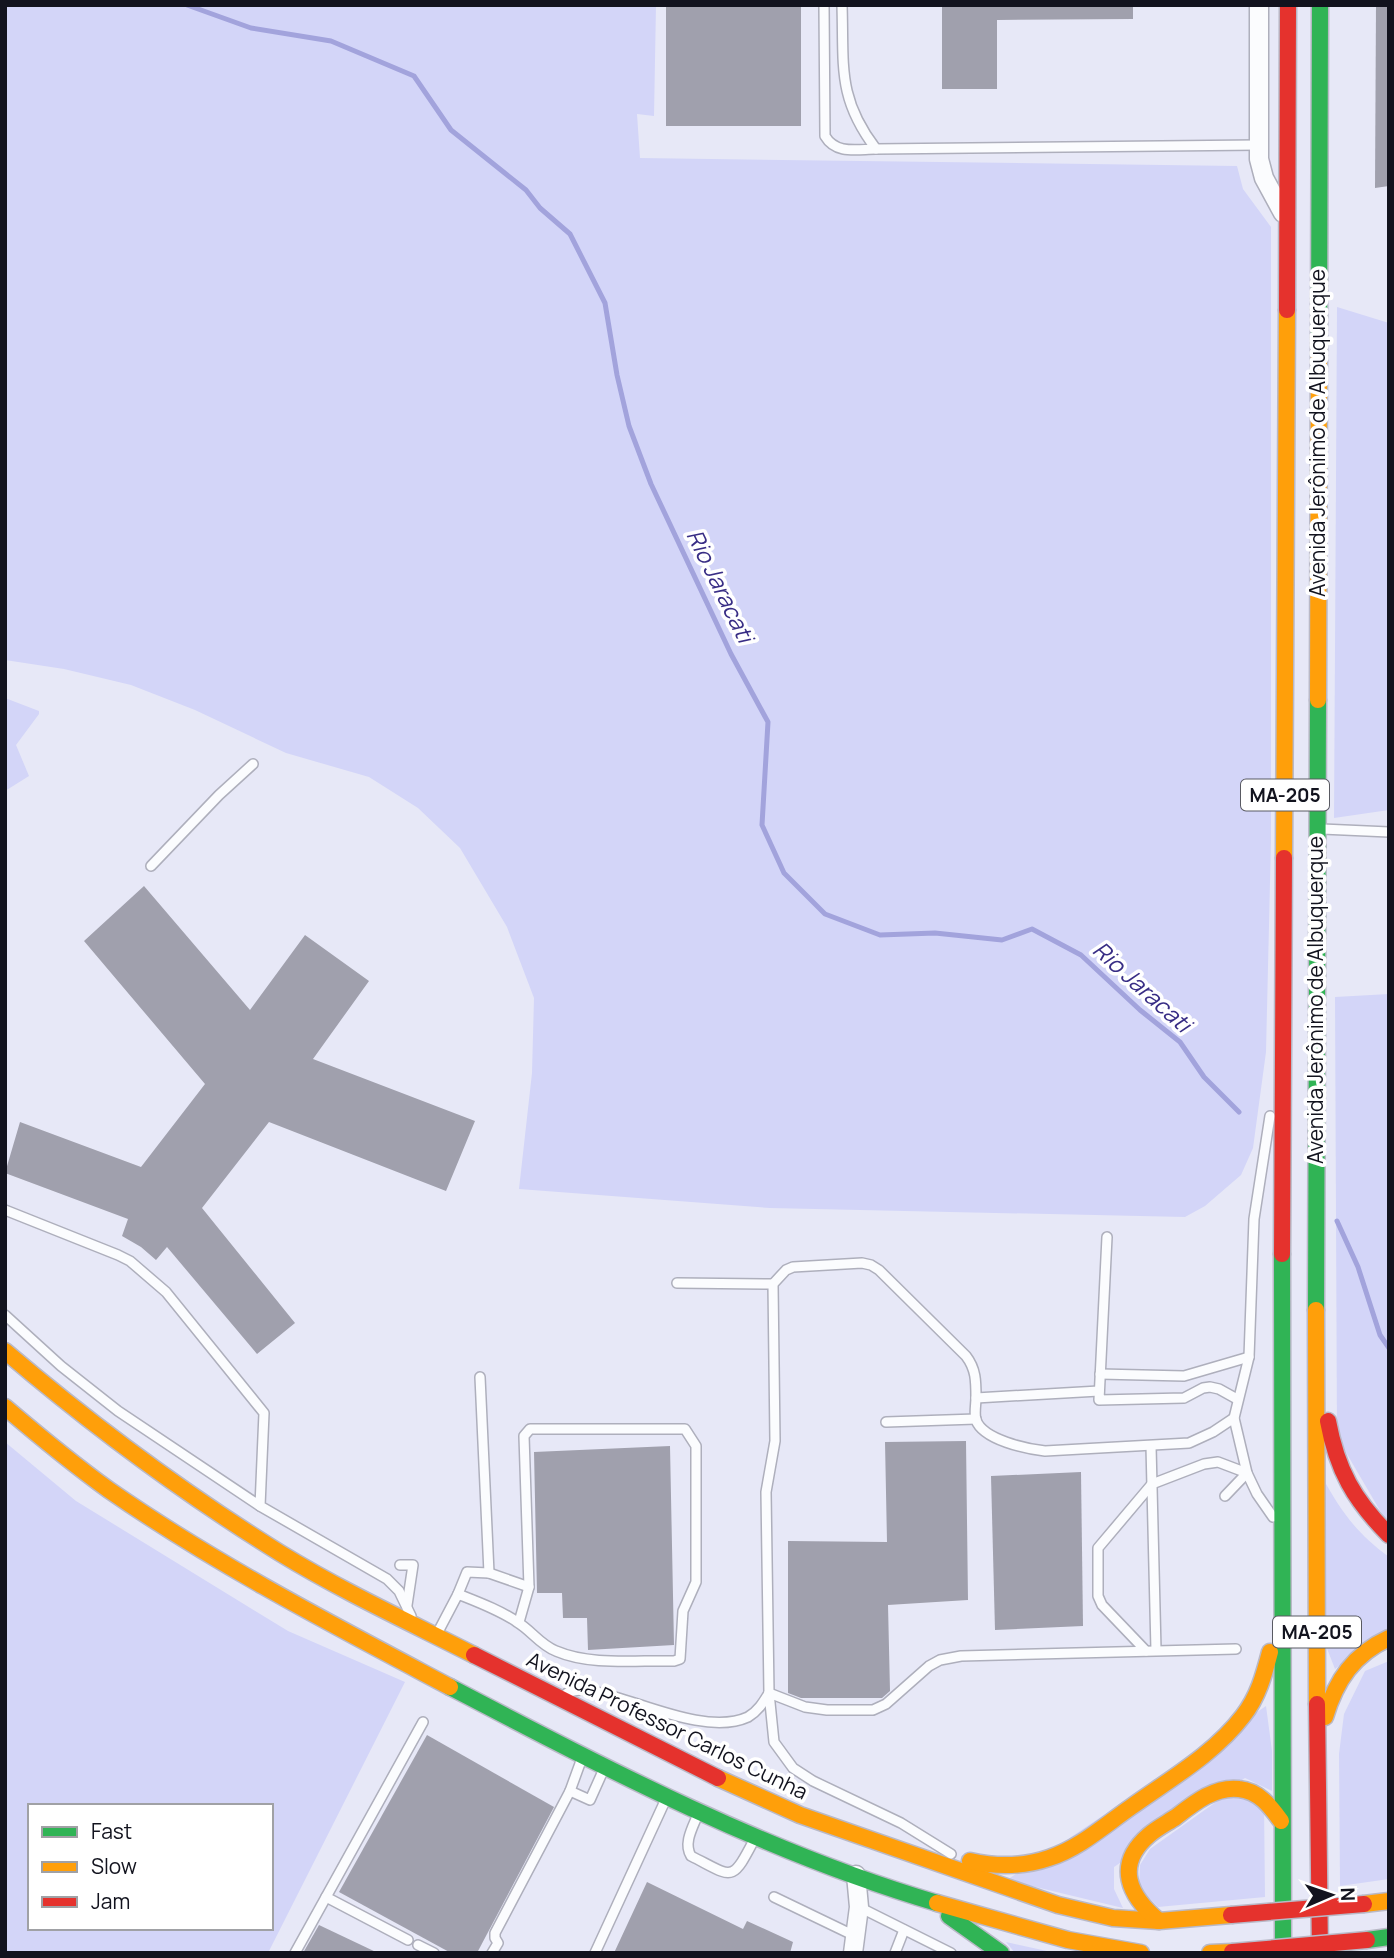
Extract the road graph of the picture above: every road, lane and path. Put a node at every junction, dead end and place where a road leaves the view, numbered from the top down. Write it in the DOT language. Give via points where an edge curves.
graph roads {
  1 [pos="824,5"];
  2 [pos="842,5"];
  3 [pos="1259,5"];
  4 [pos="1288,5"];
  5 [pos="1320,5"];
  6 [pos="1258,145"];
  7 [pos="876,149"];
  8 [pos="1287,219"];
  9 [pos="253,764"];
  10 [pos="1317,829"];
  11 [pos="1389,832"];
  12 [pos="151,866"];
  13 [pos="1285,1049"];
  14 [pos="5,1210"];
  15 [pos="1107,1237"];
  16 [pos="677,1283"];
  17 [pos="773,1284"];
  18 [pos="1315,1311"];
  19 [pos="5,1314"];
  20 [pos="5,1351"];
  21 [pos="1249,1357"];
  22 [pos="1100,1374"];
  23 [pos="480,1377"];
  24 [pos="1099,1395"];
  25 [pos="976,1398"];
  26 [pos="1237,1399"];
  27 [pos="5,1407"];
  28 [pos="1234,1418"];
  29 [pos="976,1419"];
  30 [pos="886,1422"];
  31 [pos="1151,1446"];
  32 [pos="1247,1473"];
  33 [pos="1152,1485"];
  34 [pos="1225,1496"];
  35 [pos="124,1501"];
  36 [pos="260,1506"];
  37 [pos="1281,1530"];
  38 [pos="246,1532"];
  39 [pos="1389,1535"];
  40 [pos="400,1565"];
  41 [pos="489,1573"];
  42 [pos="1282,1584"];
  43 [pos="262,1586"];
  44 [pos="528,1587"];
  45 [pos="458,1594"];
  46 [pos="401,1610"];
  47 [pos="519,1622"];
  48 [pos="436,1635"];
  49 [pos="1389,1638"];
  50 [pos="1236,1649"];
  51 [pos="1146,1650"];
  52 [pos="1156,1650"];
  53 [pos="769,1693"];
  54 [pos="558,1696"];
  55 [pos="423,1722"];
  56 [pos="1318,1741"];
  57 [pos="582,1757"];
  58 [pos="605,1768"];
  59 [pos="570,1791"];
  60 [pos="667,1797"];
  61 [pos="699,1811"];
  62 [pos="1281,1821"];
  63 [pos="756,1836"];
  64 [pos="863,1837"];
  65 [pos="955,1857"];
  66 [pos="856,1875"];
  67 [pos="326,1897"];
  68 [pos="774,1898"];
  69 [pos="1389,1901"];
  70 [pos="928,1902"];
  71 [pos="859,1907"];
  72 [pos="1160,1921"];
  73 [pos="904,1930"];
  74 [pos="1389,1937"];
  75 [pos="408,1940"];
  76 [pos="418,1945"];
  77 [pos="855,1945"];
  78 [pos="1232,1952"];
  79 [pos="295,1953"];
  80 [pos="434,1953"];
  81 [pos="492,1953"];
  82 [pos="595,1953"];
  83 [pos="895,1953"];
  84 [pos="951,1953"];
  85 [pos="1001,1953"];
  86 [pos="1140,1953"];
  87 [pos="1210,1953"];
  88 [pos="1283,1953"];
  89 [pos="1320,1953"];
  1 -- 7 [label="lane" via="825,136 838,149"];
  2 -- 7 [label="lane" via="844,83 856,119"];
  3 -- 6 [label="street, Avenida Jerônimo de Albuquerque"];
  4 -- 8 [label="main road, Avenida Jerônimo de Albuquerque / MA-205"];
  5 -- 10 [label="main road, Avenida Jerônimo de Albuquerque / MA-205"];
  6 -- 7 [label="lane"];
  6 -- 8 [label="street, Avenida Jerônimo de Albuquerque" via="1264,178"];
  8 -- 13 [label="main road, Avenida Jerônimo de Albuquerque / MA-205"];
  9 -- 12 [label="lane"];
  10 -- 11 [label="lane"];
  10 -- 18 [label="main road, Avenida Jerônimo de Albuquerque / MA-205"];
  13 -- 21 [label="lane" via="1254,1219"];
  13 -- 37 [label="main road, Avenida Jerônimo de Albuquerque / MA-205"];
  14 -- 36 [label="lane" via="130,1261 166,1292 264,1413"];
  15 -- 22 [label="lane"];
  16 -- 17 [label="lane"];
  17 -- 25 [label="lane" via="793,1267 871,1265 966,1356 976,1376"];
  17 -- 53 [label="lane" via="775,1441 766,1492"];
  18 -- 39 [label="main road" via="1335,1458 1352,1493"];
  18 -- 56 [label="main road, Avenida Jerônimo de Albuquerque / MA-205"];
  19 -- 36 [label="lane" via="118,1411"];
  20 -- 38 [label="main road, Avenida Professor Carlos Cunha" via="148,1466"];
  21 -- 22 [label="lane" via="1184,1376"];
  21 -- 26 [label="lane"];
  22 -- 24 [label="lane"];
  23 -- 41 [label="lane"];
  24 -- 25 [label="lane"];
  24 -- 26 [label="lane" via="1184,1398 1210,1387"];
  25 -- 29 [label="lane"];
  26 -- 28 [label="lane"];
  27 -- 35 [label="main road"];
  28 -- 31 [label="lane" via="1189,1443"];
  28 -- 32 [label="lane"];
  29 -- 30 [label="lane"];
  29 -- 31 [label="lane" via="990,1435 1028,1449"];
  31 -- 33 [label="lane"];
  32 -- 33 [label="lane" via="1218,1462"];
  32 -- 34 [label="lane"];
  32 -- 37 [label="lane"];
  33 -- 51 [label="lane" via="1097,1554 1102,1605"];
  33 -- 52 [label="lane"];
  35 -- 38 [label="main road" via="152,1506 220,1550 232,1548"];
  35 -- 43 [label="main road"];
  36 -- 46 [label="lane" via="387,1579 399,1591"];
  37 -- 42 [label="main road, Avenida Jerônimo de Albuquerque / MA-205"];
  38 -- 46 [label="main road, Avenida Professor Carlos Cunha"];
  40 -- 46 [label="lane" via="413,1565"];
  41 -- 44 [label="lane"];
  41 -- 45 [label="lane" via="467,1572"];
  42 -- 62 [label="main road, Avenida Jerônimo de Albuquerque / MA-205"];
  42 -- 65 [label="main road" via="1261,1690 1214,1748 1054,1858 1005,1867"];
  43 -- 46 [label="main road" via="274,1568 285,1567 366,1610"];
  43 -- 57 [label="main road"];
  44 -- 47 [label="lane"];
  44 -- 47 [label="lane" via="526,1432 677,1428 691,1435 696,1446 695,1582 683,1611 680,1659 598,1660 566,1655 538,1640"];
  45 -- 47 [label="lane"];
  45 -- 48 [label="lane"];
  46 -- 48 [label="main road, Avenida Professor Carlos Cunha" via="414,1624"];
  48 -- 54 [label="main road, Avenida Professor Carlos Cunha"];
  49 -- 56 [label="main road" via="1363,1652 1343,1672"];
  50 -- 52 [label="lane"];
  51 -- 52 [label="lane"];
  51 -- 53 [label="lane" via="985,1654 940,1660 873,1710 805,1707"];
  53 -- 54 [label="lane" via="748,1716 720,1722 682,1717 589,1690"];
  53 -- 65 [label="lane" via="774,1742 793,1768 901,1823"];
  54 -- 64 [label="main road, Avenida Professor Carlos Cunha" via="721,1779"];
  55 -- 67 [label="lane"];
  56 -- 89 [label="main road, Avenida Jerônimo de Albuquerque / MA-205"];
  57 -- 58 [label="main road"];
  57 -- 59 [label="lane"];
  58 -- 59 [label="lane" via="590,1800"];
  58 -- 60 [label="main road"];
  59 -- 81 [label="lane" via="495,1933 498,1943"];
  60 -- 61 [label="main road"];
  60 -- 82 [label="lane"];
  61 -- 63 [label="main road"];
  61 -- 63 [label="lane" via="688,1851 725,1873 738,1869"];
  62 -- 72 [label="main road" via="1259,1795 1241,1789 1220,1790 1147,1837 1131,1858 1128,1877 1138,1903"];
  62 -- 88 [label="main road, Avenida Jerônimo de Albuquerque / MA-205"];
  63 -- 66 [label="main road"];
  64 -- 65 [label="main road"];
  64 -- 72 [label="main road, Avenida Professor Carlos Cunha" via="1058,1905 1113,1918"];
  66 -- 70 [label="main road"];
  66 -- 71 [label="street"];
  67 -- 75 [label="lane"];
  67 -- 79 [label="lane"];
  68 -- 77 [label="lane"];
  69 -- 72 [label="main road, Avenida Professor Carlos Cunha, bridge"];
  70 -- 85 [label="main road"];
  70 -- 86 [label="main road" via="1089,1945"];
  71 -- 73 [label="lane"];
  71 -- 77 [label="street"];
  73 -- 83 [label="lane"];
  73 -- 84 [label="lane"];
  74 -- 78 [label="main road, bridge"];
  76 -- 80 [label="lane"];
  78 -- 87 [label="main road"];
}
